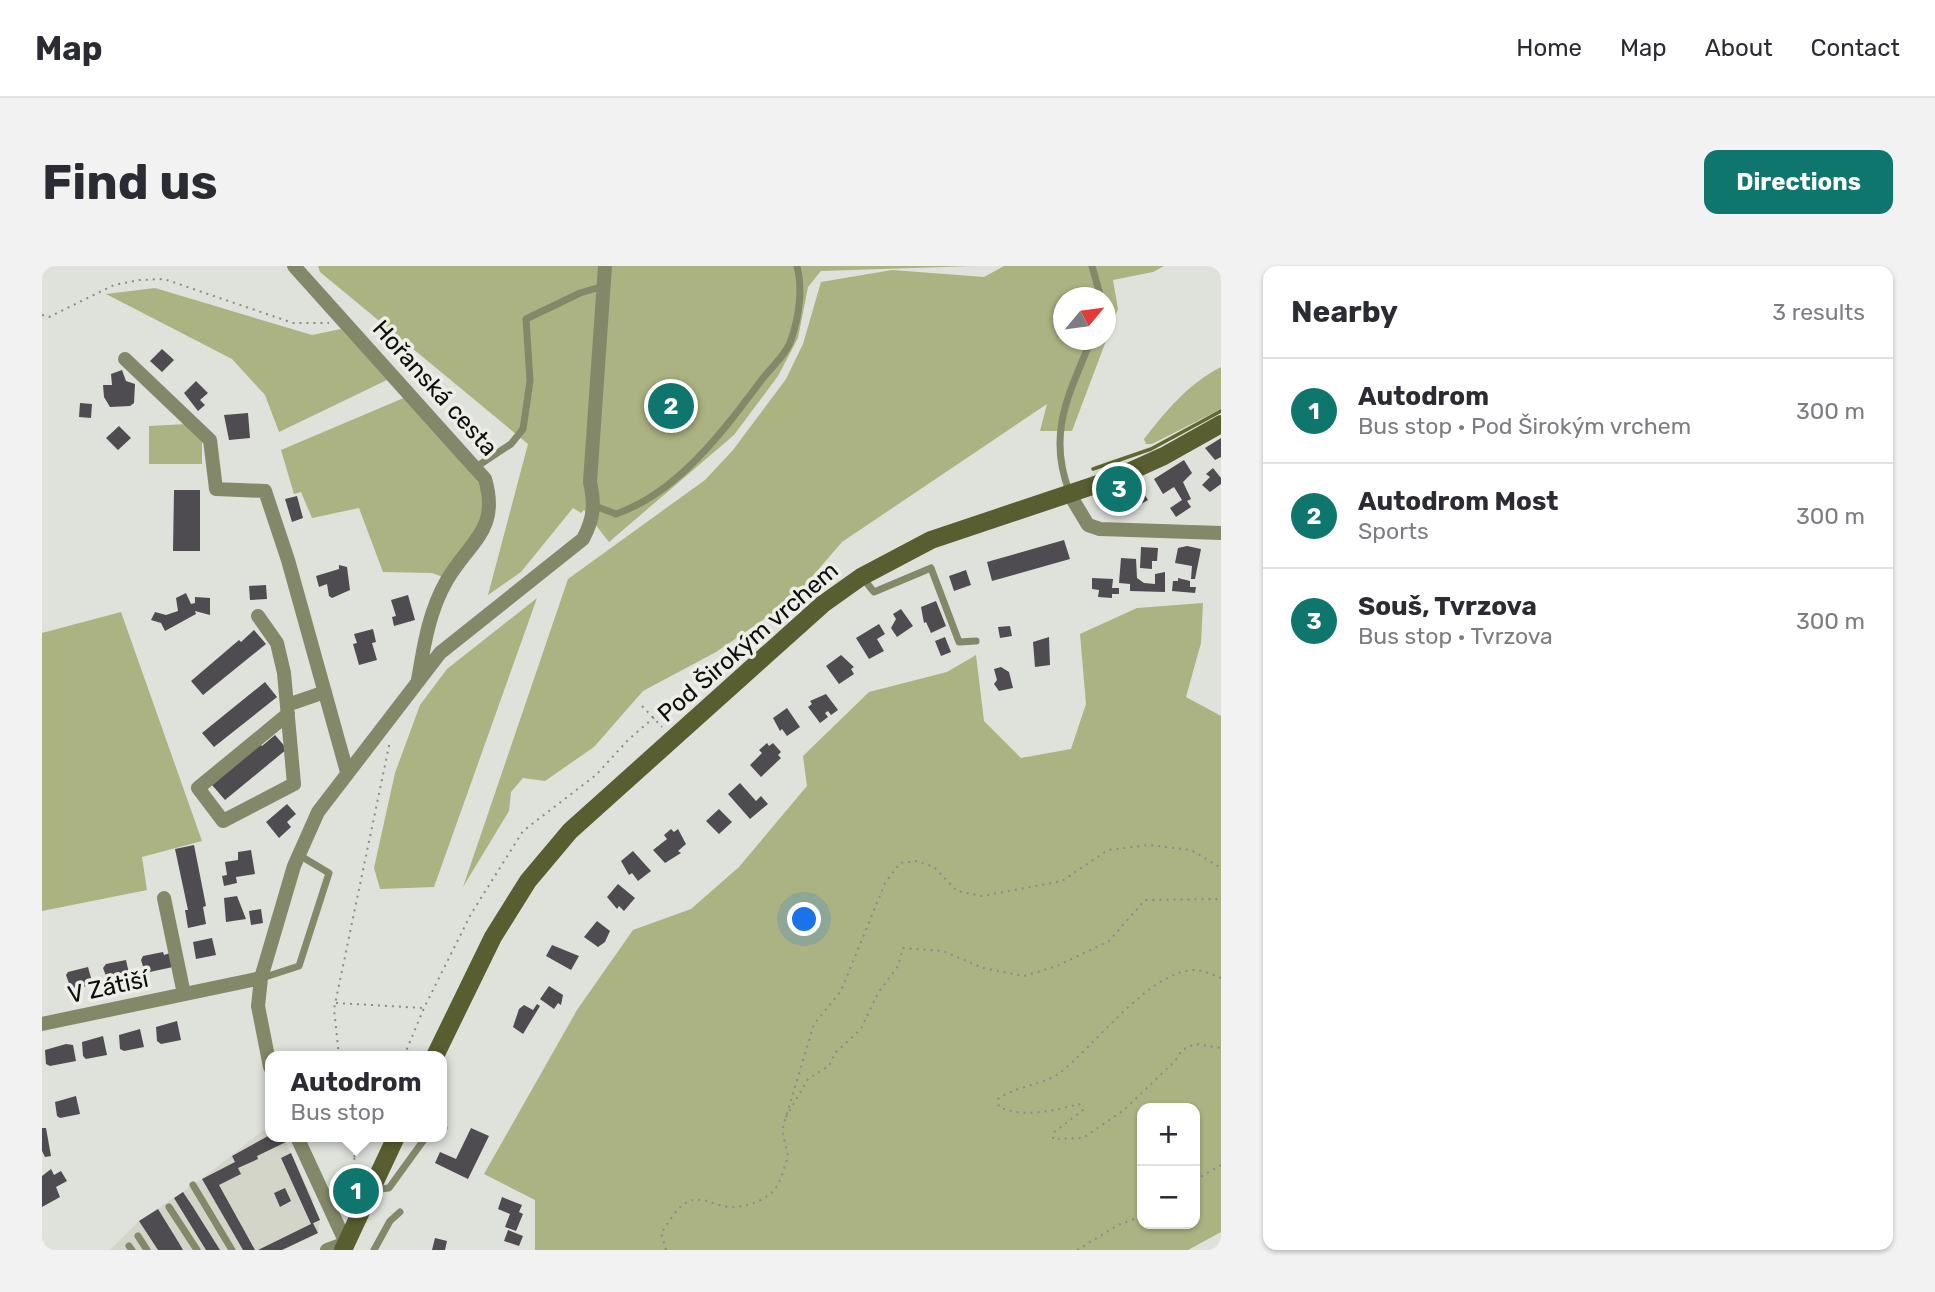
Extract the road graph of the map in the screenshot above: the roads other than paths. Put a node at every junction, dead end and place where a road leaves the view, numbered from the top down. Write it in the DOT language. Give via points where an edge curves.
graph roads {
  1 [pos="605,266"];
  2 [pos="797,266"];
  3 [pos="1092,266"];
  4 [pos="301,269"];
  5 [pos="604,286"];
  6 [pos="1098,287"];
  7 [pos="1087,350"];
  8 [pos="125,359"];
  9 [pos="1221,424"];
  10 [pos="476,467"];
  11 [pos="1070,495"];
  12 [pos="595,506"];
  13 [pos="1221,533"];
  14 [pos="861,577"];
  15 [pos="258,616"];
  16 [pos="976,641"];
  17 [pos="417,685"];
  18 [pos="325,692"];
  19 [pos="287,709"];
  20 [pos="347,772"];
  21 [pos="299,855"];
  22 [pos="164,898"];
  23 [pos="261,978"];
  24 [pos="184,994"];
  25 [pos="42,1024"];
  26 [pos="267,1051"];
  27 [pos="437,1051"];
  28 [pos="299,1142"];
  29 [pos="394,1142"];
  30 [pos="422,1142"];
  31 [pos="193,1185"];
  32 [pos="370,1190"];
  33 [pos="169,1207"];
  34 [pos="400,1212"];
  35 [pos="138,1236"];
  36 [pos="344,1247"];
  37 [pos="147,1250"];
  38 [pos="197,1250"];
  39 [pos="232,1250"];
  40 [pos="327,1250"];
  41 [pos="374,1250"];
  1 -- 5 [label="street"];
  2 -- 12 [label="lane" via="799,309 791,342 714,440 639,506 616,514"];
  3 -- 6 [label="lane"];
  4 -- 10 [label="street, Hořanská cesta"];
  5 -- 10 [label="lane" via="526,319 530,381 523,429 511,444"];
  5 -- 12 [label="street" via="590,482"];
  7 -- 11 [label="lane" via="1059,431 1058,456"];
  8 -- 18 [label="street" via="210,440 216,489 265,491"];
  9 -- 11 [label="street, Pod Širokým vrchem" via="1160,458"];
  10 -- 17 [label="street, Hořanská cesta" via="491,499 488,522 448,580 429,622"];
  11 -- 13 [label="street" via="1088,525"];
  11 -- 14 [label="street, Pod Širokým vrchem" via="931,540"];
  12 -- 17 [label="street" via="583,539 440,653"];
  14 -- 16 [label="lane" via="874,592 931,568 959,642"];
  14 -- 27 [label="street, Pod Širokým vrchem" via="823,604 570,831 528,881 493,937"];
  15 -- 19 [label="street" via="277,643"];
  17 -- 20 [label="street, Hořanská cesta"];
  18 -- 19 [label="street"];
  18 -- 20 [label="street"];
  19 -- 19 [label="street" via="294,784 223,821 198,788"];
  20 -- 21 [label="street, Hořanská cesta" via="318,812"];
  21 -- 23 [label="street, Hořanská cesta"];
  21 -- 23 [label="lane" via="329,873 299,966"];
  22 -- 24 [label="street, V Zátiší"];
  23 -- 24 [label="street, V Zátiší"];
  23 -- 26 [label="street, Hořanská cesta" via="258,1006"];
  24 -- 25 [label="street, V Zátiší"];
  28 -- 36 [label="street"];
  29 -- 32 [label="street"];
  30 -- 32 [label="lane" via="389,1188"];
  31 -- 39 [label="lane"];
  32 -- 36 [label="street"];
  33 -- 38 [label="lane"];
  34 -- 41 [label="lane"];
  35 -- 37 [label="lane"];
  36 -- 40 [label="street"];
}
